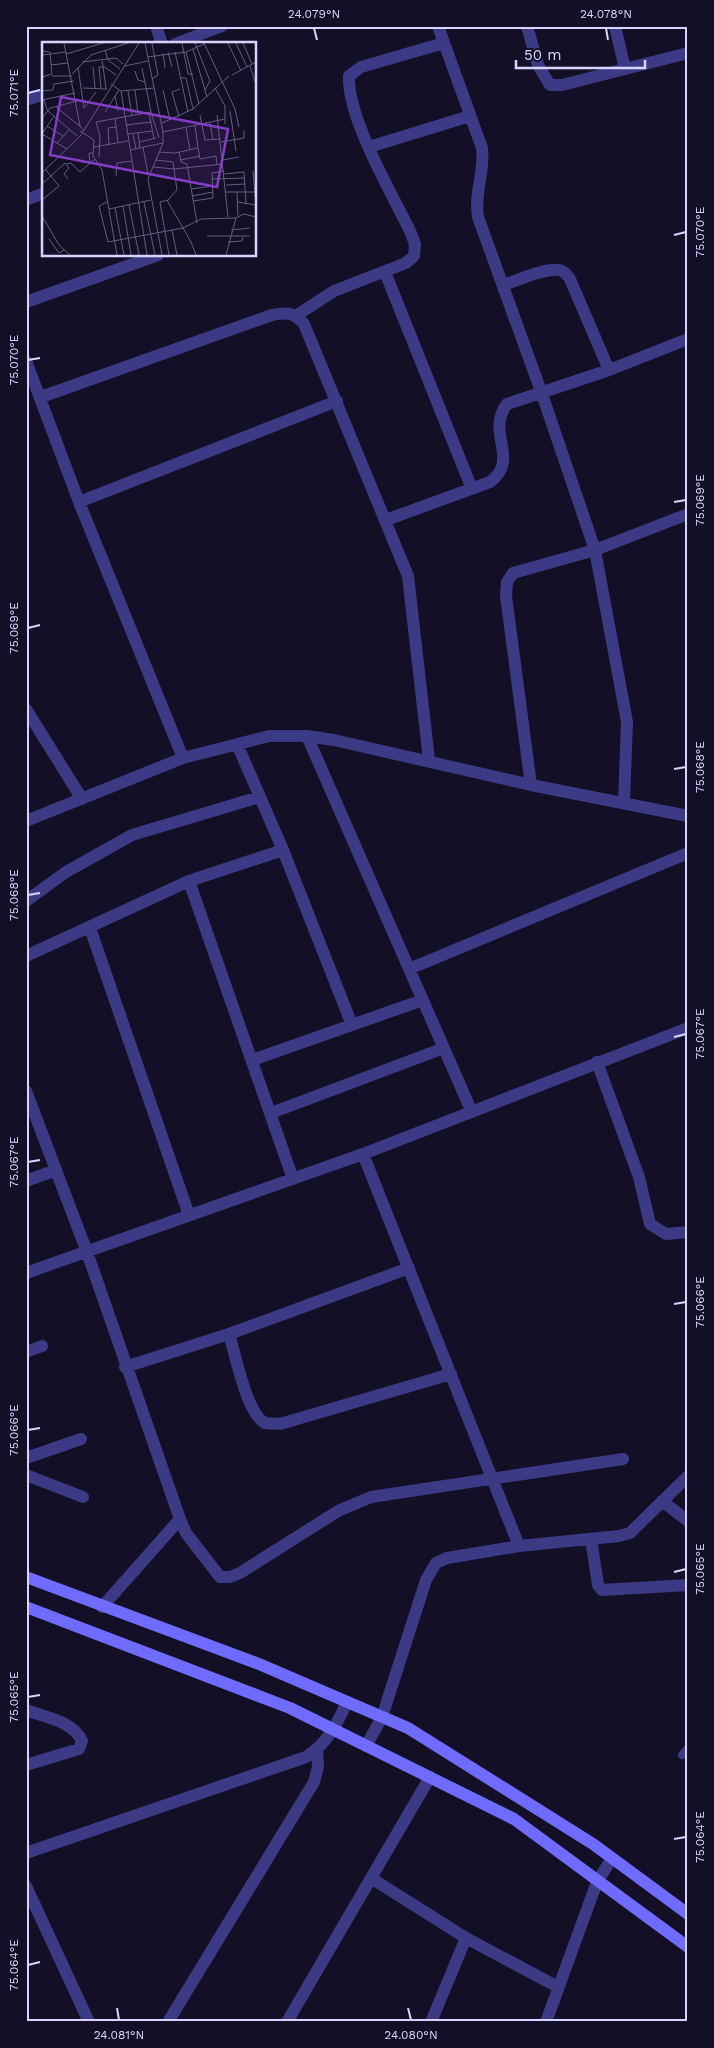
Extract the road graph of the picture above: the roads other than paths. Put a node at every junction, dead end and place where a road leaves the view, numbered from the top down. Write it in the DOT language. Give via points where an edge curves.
graph roads {
  1 [pos="156,26"];
  2 [pos="222,26"];
  3 [pos="438,26"];
  4 [pos="527,26"];
  5 [pos="615,26"];
  6 [pos="161,42"];
  7 [pos="180,42"];
  8 [pos="444,43"];
  9 [pos="688,53"];
  10 [pos="625,69"];
  11 [pos="42,95"];
  12 [pos="26,100"];
  13 [pos="470,116"];
  14 [pos="369,146"];
  15 [pos="42,194"];
  16 [pos="26,200"];
  17 [pos="155,256"];
  18 [pos="385,272"];
  19 [pos="503,285"];
  20 [pos="26,302"];
  21 [pos="296,315"];
  22 [pos="688,339"];
  23 [pos="26,361"];
  24 [pos="609,370"];
  25 [pos="542,394"];
  26 [pos="41,397"];
  27 [pos="337,401"];
  28 [pos="472,489"];
  29 [pos="79,502"];
  30 [pos="688,514"];
  31 [pos="386,520"];
  32 [pos="595,550"];
  33 [pos="26,708"];
  34 [pos="307,736"];
  35 [pos="237,744"];
  36 [pos="183,758"];
  37 [pos="430,760"];
  38 [pos="531,785"];
  39 [pos="259,796"];
  40 [pos="82,799"];
  41 [pos="624,802"];
  42 [pos="688,816"];
  43 [pos="26,821"];
  44 [pos="282,850"];
  45 [pos="688,853"];
  46 [pos="189,881"];
  47 [pos="26,900"];
  48 [pos="90,928"];
  49 [pos="26,956"];
  50 [pos="410,969"];
  51 [pos="423,1000"];
  52 [pos="352,1025"];
  53 [pos="688,1028"];
  54 [pos="444,1048"];
  55 [pos="252,1060"];
  56 [pos="597,1062"];
  57 [pos="27,1095"];
  58 [pos="471,1110"];
  59 [pos="270,1113"];
  60 [pos="363,1154"];
  61 [pos="56,1170"];
  62 [pos="293,1179"];
  63 [pos="26,1181"];
  64 [pos="189,1215"];
  65 [pos="688,1232"];
  66 [pos="87,1252"];
  67 [pos="409,1268"];
  68 [pos="26,1273"];
  69 [pos="229,1334"];
  70 [pos="42,1346"];
  71 [pos="26,1352"];
  72 [pos="125,1367"];
  73 [pos="450,1374"];
  74 [pos="82,1440"];
  75 [pos="26,1458"];
  76 [pos="624,1459"];
  77 [pos="26,1475"];
  78 [pos="688,1476"];
  79 [pos="492,1478"];
  80 [pos="83,1497"];
  81 [pos="662,1501"];
  82 [pos="180,1518"];
  83 [pos="688,1521"];
  84 [pos="591,1539"];
  85 [pos="519,1546"];
  86 [pos="26,1577"];
  87 [pos="688,1585"];
  88 [pos="26,1607"];
  89 [pos="102,1607"];
  90 [pos="348,1702"];
  91 [pos="26,1710"];
  92 [pos="382,1717"];
  93 [pos="334,1731"];
  94 [pos="366,1746"];
  95 [pos="688,1748"];
  96 [pos="317,1750"];
  97 [pos="682,1755"];
  98 [pos="26,1765"];
  99 [pos="430,1777"];
  100 [pos="26,1853"];
  101 [pos="612,1858"];
  102 [pos="372,1878"];
  103 [pos="597,1882"];
  104 [pos="26,1886"];
  105 [pos="688,1914"];
  106 [pos="466,1938"];
  107 [pos="688,1948"];
  108 [pos="558,1987"];
  109 [pos="89,2022"];
  110 [pos="168,2022"];
  111 [pos="287,2022"];
  112 [pos="431,2022"];
  113 [pos="546,2022"];
  1 -- 6 [label="street"];
  2 -- 7 [label="street"];
  3 -- 8 [label="street"];
  4 -- 10 [label="street" via="538,65 550,84 562,86"];
  5 -- 10 [label="street"];
  8 -- 13 [label="street"];
  8 -- 14 [label="street" via="361,67 349,76 349,86"];
  9 -- 10 [label="street"];
  11 -- 12 [label="street"];
  13 -- 14 [label="street"];
  13 -- 19 [label="street" via="484,161 475,201 478,217"];
  14 -- 18 [label="street" via="415,244 414,256"];
  15 -- 16 [label="street"];
  17 -- 20 [label="street"];
  18 -- 21 [label="street" via="334,291"];
  18 -- 28 [label="street"];
  19 -- 24 [label="street" via="549,271 565,272"];
  19 -- 25 [label="street"];
  21 -- 26 [label="street" via="284,312"];
  21 -- 27 [label="street" via="304,324"];
  22 -- 24 [label="street"];
  23 -- 26 [label="street"];
  24 -- 25 [label="street"];
  25 -- 28 [label="street" via="507,404 499,414 504,459 500,474"];
  25 -- 32 [label="street"];
  26 -- 29 [label="street"];
  27 -- 29 [label="street"];
  27 -- 31 [label="street"];
  28 -- 31 [label="street"];
  29 -- 36 [label="street"];
  30 -- 32 [label="street"];
  31 -- 37 [label="street" via="412,596"];
  32 -- 38 [label="street" via="519,570 507,582 506,596"];
  32 -- 41 [label="street" via="627,722"];
  33 -- 40 [label="street"];
  34 -- 35 [label="street" via="269,736"];
  34 -- 37 [label="street"];
  34 -- 50 [label="street"];
  35 -- 36 [label="street"];
  35 -- 39 [label="street"];
  36 -- 40 [label="street"];
  37 -- 38 [label="street"];
  38 -- 41 [label="street"];
  39 -- 44 [label="street"];
  39 -- 47 [label="street" via="132,835 66,872"];
  40 -- 43 [label="street"];
  41 -- 42 [label="street"];
  44 -- 46 [label="street"];
  44 -- 52 [label="street"];
  45 -- 50 [label="street"];
  46 -- 48 [label="street"];
  46 -- 55 [label="street"];
  48 -- 49 [label="street"];
  48 -- 64 [label="street"];
  50 -- 51 [label="street"];
  51 -- 52 [label="street"];
  51 -- 54 [label="street"];
  52 -- 55 [label="street"];
  53 -- 56 [label="street"];
  54 -- 58 [label="street"];
  54 -- 59 [label="street"];
  55 -- 59 [label="street"];
  56 -- 58 [label="street"];
  56 -- 65 [label="street" via="639,1177 650,1224 666,1234"];
  57 -- 61 [label="street"];
  58 -- 60 [label="street"];
  59 -- 62 [label="street"];
  60 -- 62 [label="street"];
  60 -- 67 [label="street"];
  61 -- 63 [label="street"];
  61 -- 66 [label="street"];
  62 -- 64 [label="street"];
  64 -- 66 [label="street"];
  66 -- 68 [label="street"];
  66 -- 72 [label="street"];
  67 -- 69 [label="street"];
  67 -- 73 [label="street"];
  69 -- 72 [label="street"];
  69 -- 73 [label="street" via="250,1402 256,1416 266,1423 280,1424"];
  70 -- 71 [label="street"];
  72 -- 82 [label="street"];
  73 -- 79 [label="street"];
  74 -- 75 [label="street"];
  76 -- 79 [label="street"];
  77 -- 80 [label="street"];
  78 -- 81 [label="street"];
  79 -- 82 [label="street" via="371,1497 338,1511 230,1578 220,1577 213,1571 186,1533"];
  79 -- 85 [label="street"];
  81 -- 83 [label="street"];
  81 -- 84 [label="street" via="630,1533"];
  82 -- 89 [label="street"];
  84 -- 85 [label="street"];
  84 -- 87 [label="street" via="598,1585 602,1590"];
  85 -- 92 [label="street" via="446,1558 436,1563 426,1580"];
  86 -- 89 [label="main road"];
  88 -- 93 [label="main road" via="290,1708"];
  89 -- 90 [label="main road" via="259,1664"];
  90 -- 92 [label="main road"];
  90 -- 93 [label="street"];
  91 -- 98 [label="street" via="68,1725 78,1732 82,1740 79,1749"];
  92 -- 94 [label="street"];
  92 -- 101 [label="main road" via="408,1728"];
  93 -- 94 [label="main road"];
  93 -- 96 [label="street"];
  94 -- 99 [label="main road"];
  95 -- 97 [label="lane"];
  96 -- 100 [label="street" via="306,1757"];
  96 -- 110 [label="street" via="318,1767 314,1782"];
  99 -- 102 [label="street"];
  99 -- 103 [label="main road" via="514,1819"];
  101 -- 103 [label="street"];
  101 -- 105 [label="main road"];
  102 -- 106 [label="street"];
  102 -- 111 [label="street"];
  103 -- 107 [label="main road"];
  103 -- 108 [label="street"];
  104 -- 109 [label="street"];
  106 -- 108 [label="street"];
  106 -- 112 [label="street"];
  108 -- 113 [label="street"];
}
